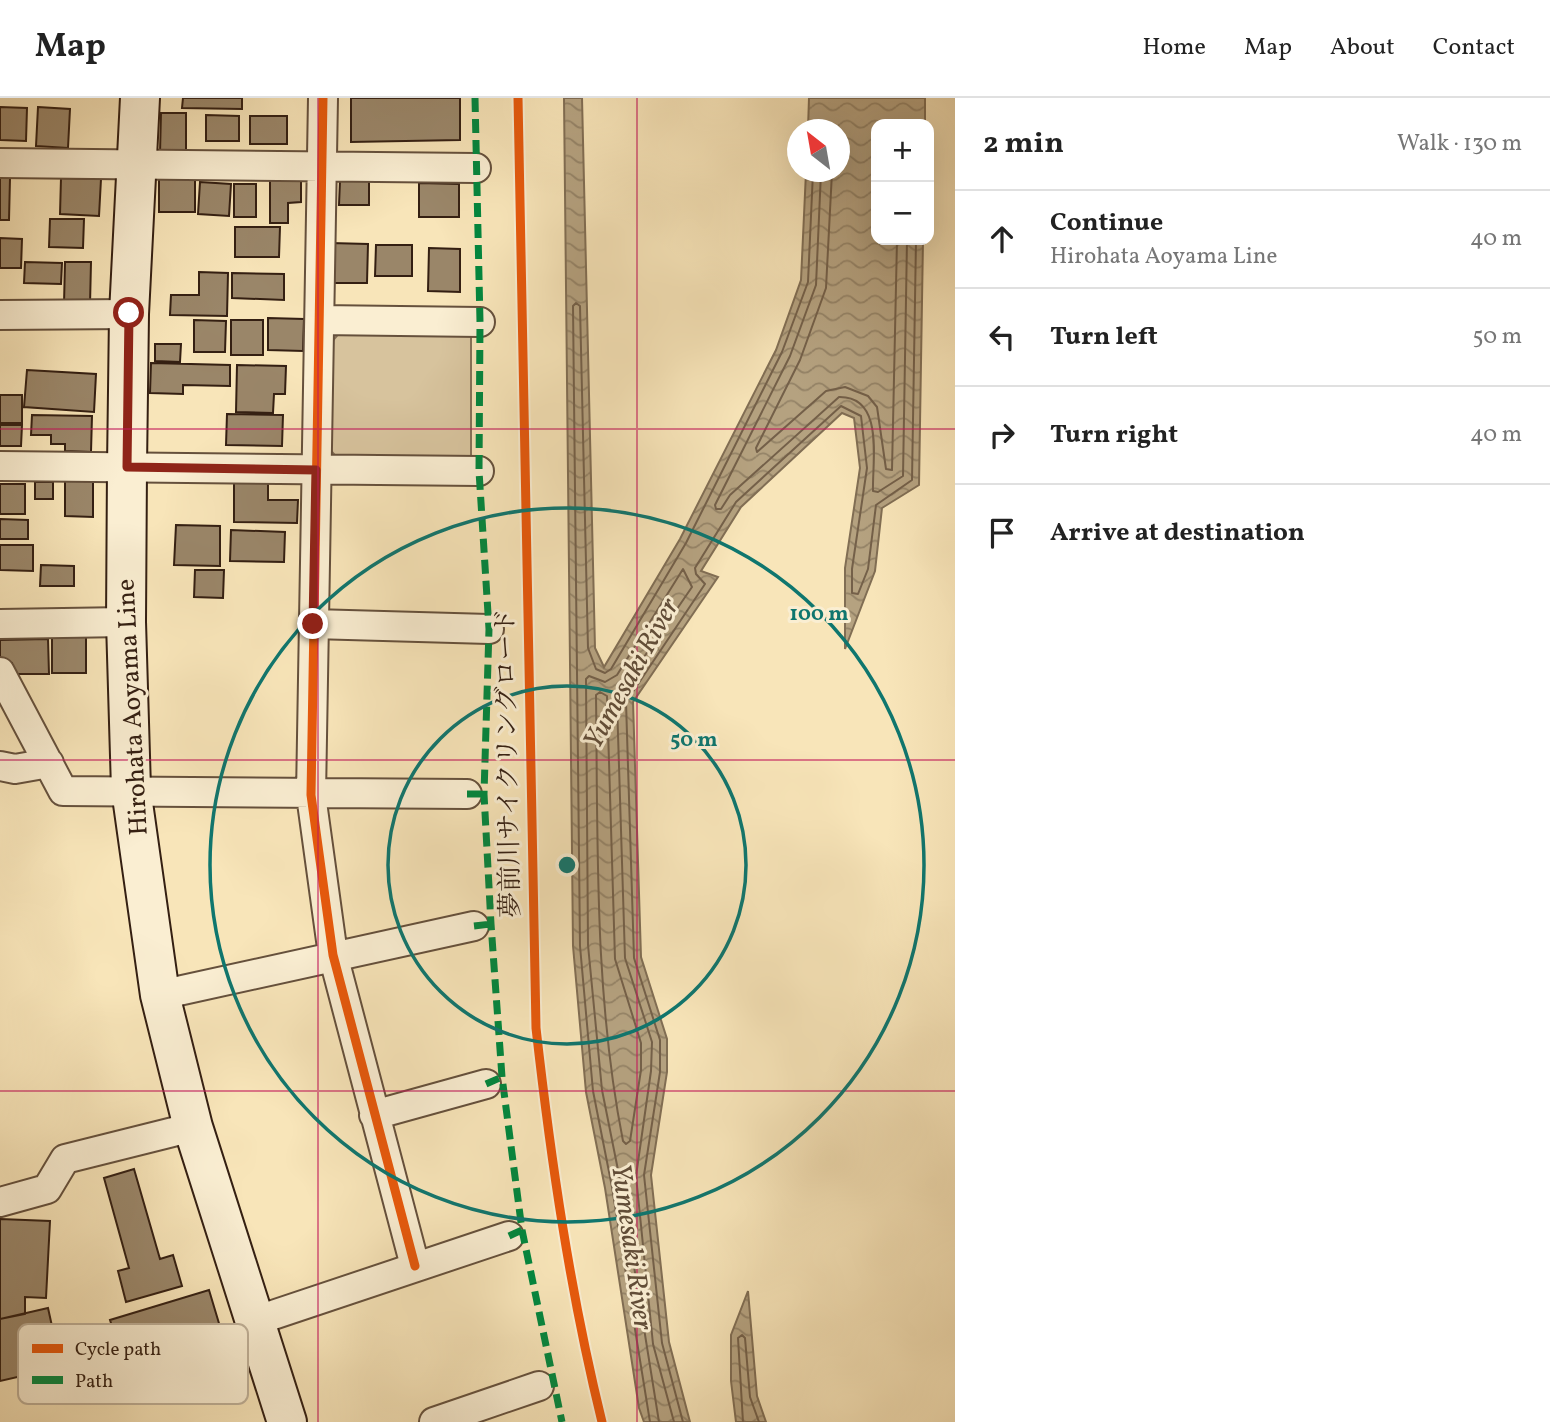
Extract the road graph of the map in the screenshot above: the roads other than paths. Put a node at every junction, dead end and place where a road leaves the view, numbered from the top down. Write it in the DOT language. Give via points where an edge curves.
graph roads {
  1 [pos="140,98"];
  2 [pos="323,98"];
  3 [pos="0,163"];
  4 [pos="135,166"];
  5 [pos="323,166"];
  6 [pos="476,168"];
  7 [pos="129,313"];
  8 [pos="0,315"];
  9 [pos="320,320"];
  10 [pos="480,322"];
  11 [pos="0,466"];
  12 [pos="127,467"];
  13 [pos="316,470"];
  14 [pos="479,471"];
  15 [pos="126,622"];
  16 [pos="0,624"];
  17 [pos="313,624"];
  18 [pos="488,629"];
  19 [pos="0,672"];
  20 [pos="49,763"];
  21 [pos="0,766"];
  22 [pos="131,789"];
  23 [pos="467,794"];
  24 [pos="311,795"];
  25 [pos="474,926"];
  26 [pos="332,955"];
  27 [pos="160,995"];
  28 [pos="486,1084"];
  29 [pos="374,1115"];
  30 [pos="193,1126"];
  31 [pos="0,1202"];
  32 [pos="509,1236"];
  33 [pos="415,1266"];
  34 [pos="255,1321"];
  35 [pos="539,1386"];
  36 [pos="287,1422"];
  37 [pos="434,1422"];
  1 -- 4 [label="main road, Hirohata Aoyama Line"];
  2 -- 5 [label="street"];
  3 -- 4 [label="street"];
  4 -- 5 [label="street"];
  4 -- 7 [label="main road, Hirohata Aoyama Line"];
  5 -- 6 [label="street"];
  5 -- 9 [label="street"];
  7 -- 8 [label="street"];
  7 -- 12 [label="main road, Hirohata Aoyama Line"];
  9 -- 10 [label="street"];
  9 -- 13 [label="street"];
  11 -- 12 [label="street"];
  12 -- 13 [label="street"];
  12 -- 15 [label="main road, Hirohata Aoyama Line"];
  13 -- 14 [label="street"];
  13 -- 17 [label="street"];
  15 -- 16 [label="street"];
  15 -- 22 [label="main road, Hirohata Aoyama Line"];
  17 -- 18 [label="street"];
  17 -- 24 [label="street"];
  19 -- 20 [label="street"];
  20 -- 21 [label="street" via="15,769"];
  20 -- 22 [label="street" via="63,791"];
  22 -- 24 [label="street"];
  22 -- 27 [label="main road, Hirohata Aoyama Line"];
  23 -- 24 [label="street"];
  24 -- 26 [label="street"];
  25 -- 26 [label="street"];
  26 -- 27 [label="street"];
  26 -- 29 [label="street"];
  27 -- 30 [label="main road, Hirohata Aoyama Line"];
  28 -- 29 [label="street"];
  29 -- 33 [label="street"];
  30 -- 31 [label="street" via="65,1159 47,1189"];
  30 -- 34 [label="main road, Hirohata Aoyama Line"];
  32 -- 33 [label="street"];
  33 -- 34 [label="street"];
  34 -- 36 [label="main road, Hirohata Aoyama Line"];
  35 -- 37 [label="street"];
}
